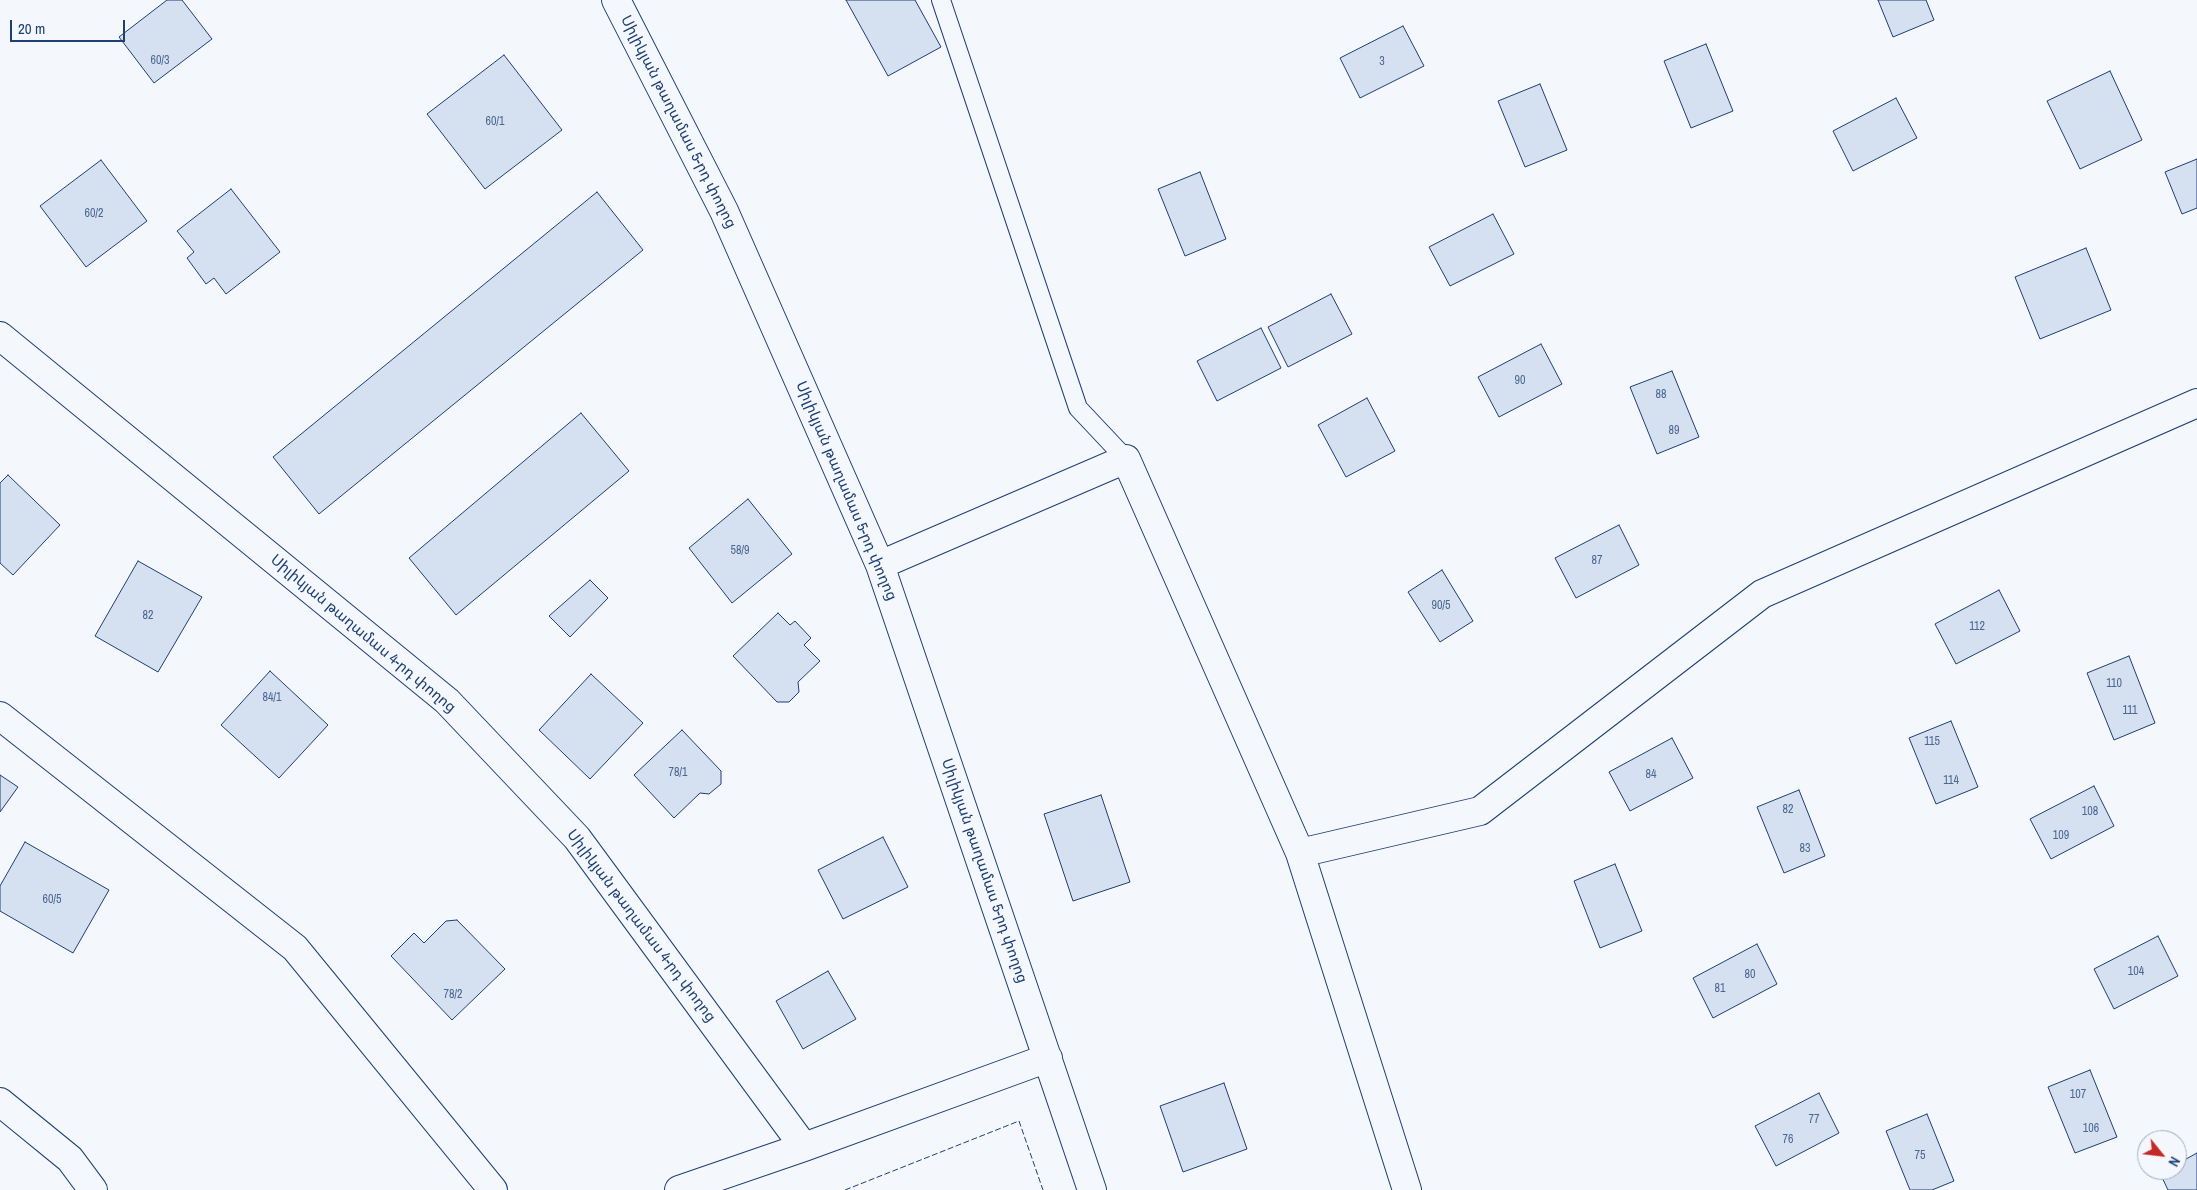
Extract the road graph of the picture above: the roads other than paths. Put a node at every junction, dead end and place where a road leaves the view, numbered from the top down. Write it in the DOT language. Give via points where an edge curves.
graph roads {
  1 [pos="616,0"];
  2 [pos="941,0"];
  3 [pos="0,336"];
  4 [pos="2197,403"];
  5 [pos="1126,459"];
  6 [pos="880,565"];
  7 [pos="0,716"];
  8 [pos="1300,854"];
  9 [pos="1048,1058"];
  10 [pos="0,1102"];
  11 [pos="804,1147"];
  12 [pos="93,1190"];
  13 [pos="493,1190"];
  14 [pos="679,1190"];
  15 [pos="1092,1190"];
  16 [pos="1407,1190"];
  1 -- 6 [label="street, Սիլիկյան թաղամաս 5-րդ փողոց" via="724,211"];
  2 -- 5 [label="lane" via="1078,408"];
  3 -- 11 [label="street, Սիլիկյան թաղամաս 4-րդ փողոց" via="447,701 577,838"];
  4 -- 8 [label="street" via="1762,594 1480,811"];
  5 -- 6 [label="street"];
  5 -- 8 [label="street"];
  6 -- 9 [label="street, Սիլիկյան թաղամաս 5-րդ փողոց"];
  7 -- 13 [label="street" via="295,948"];
  8 -- 16 [label="street"];
  9 -- 11 [label="street"];
  9 -- 15 [label="street, Սիլիկյան թաղամաս 5-րդ փողոց"];
  10 -- 12 [label="street" via="70,1159"];
  11 -- 14 [label="street"];
}
